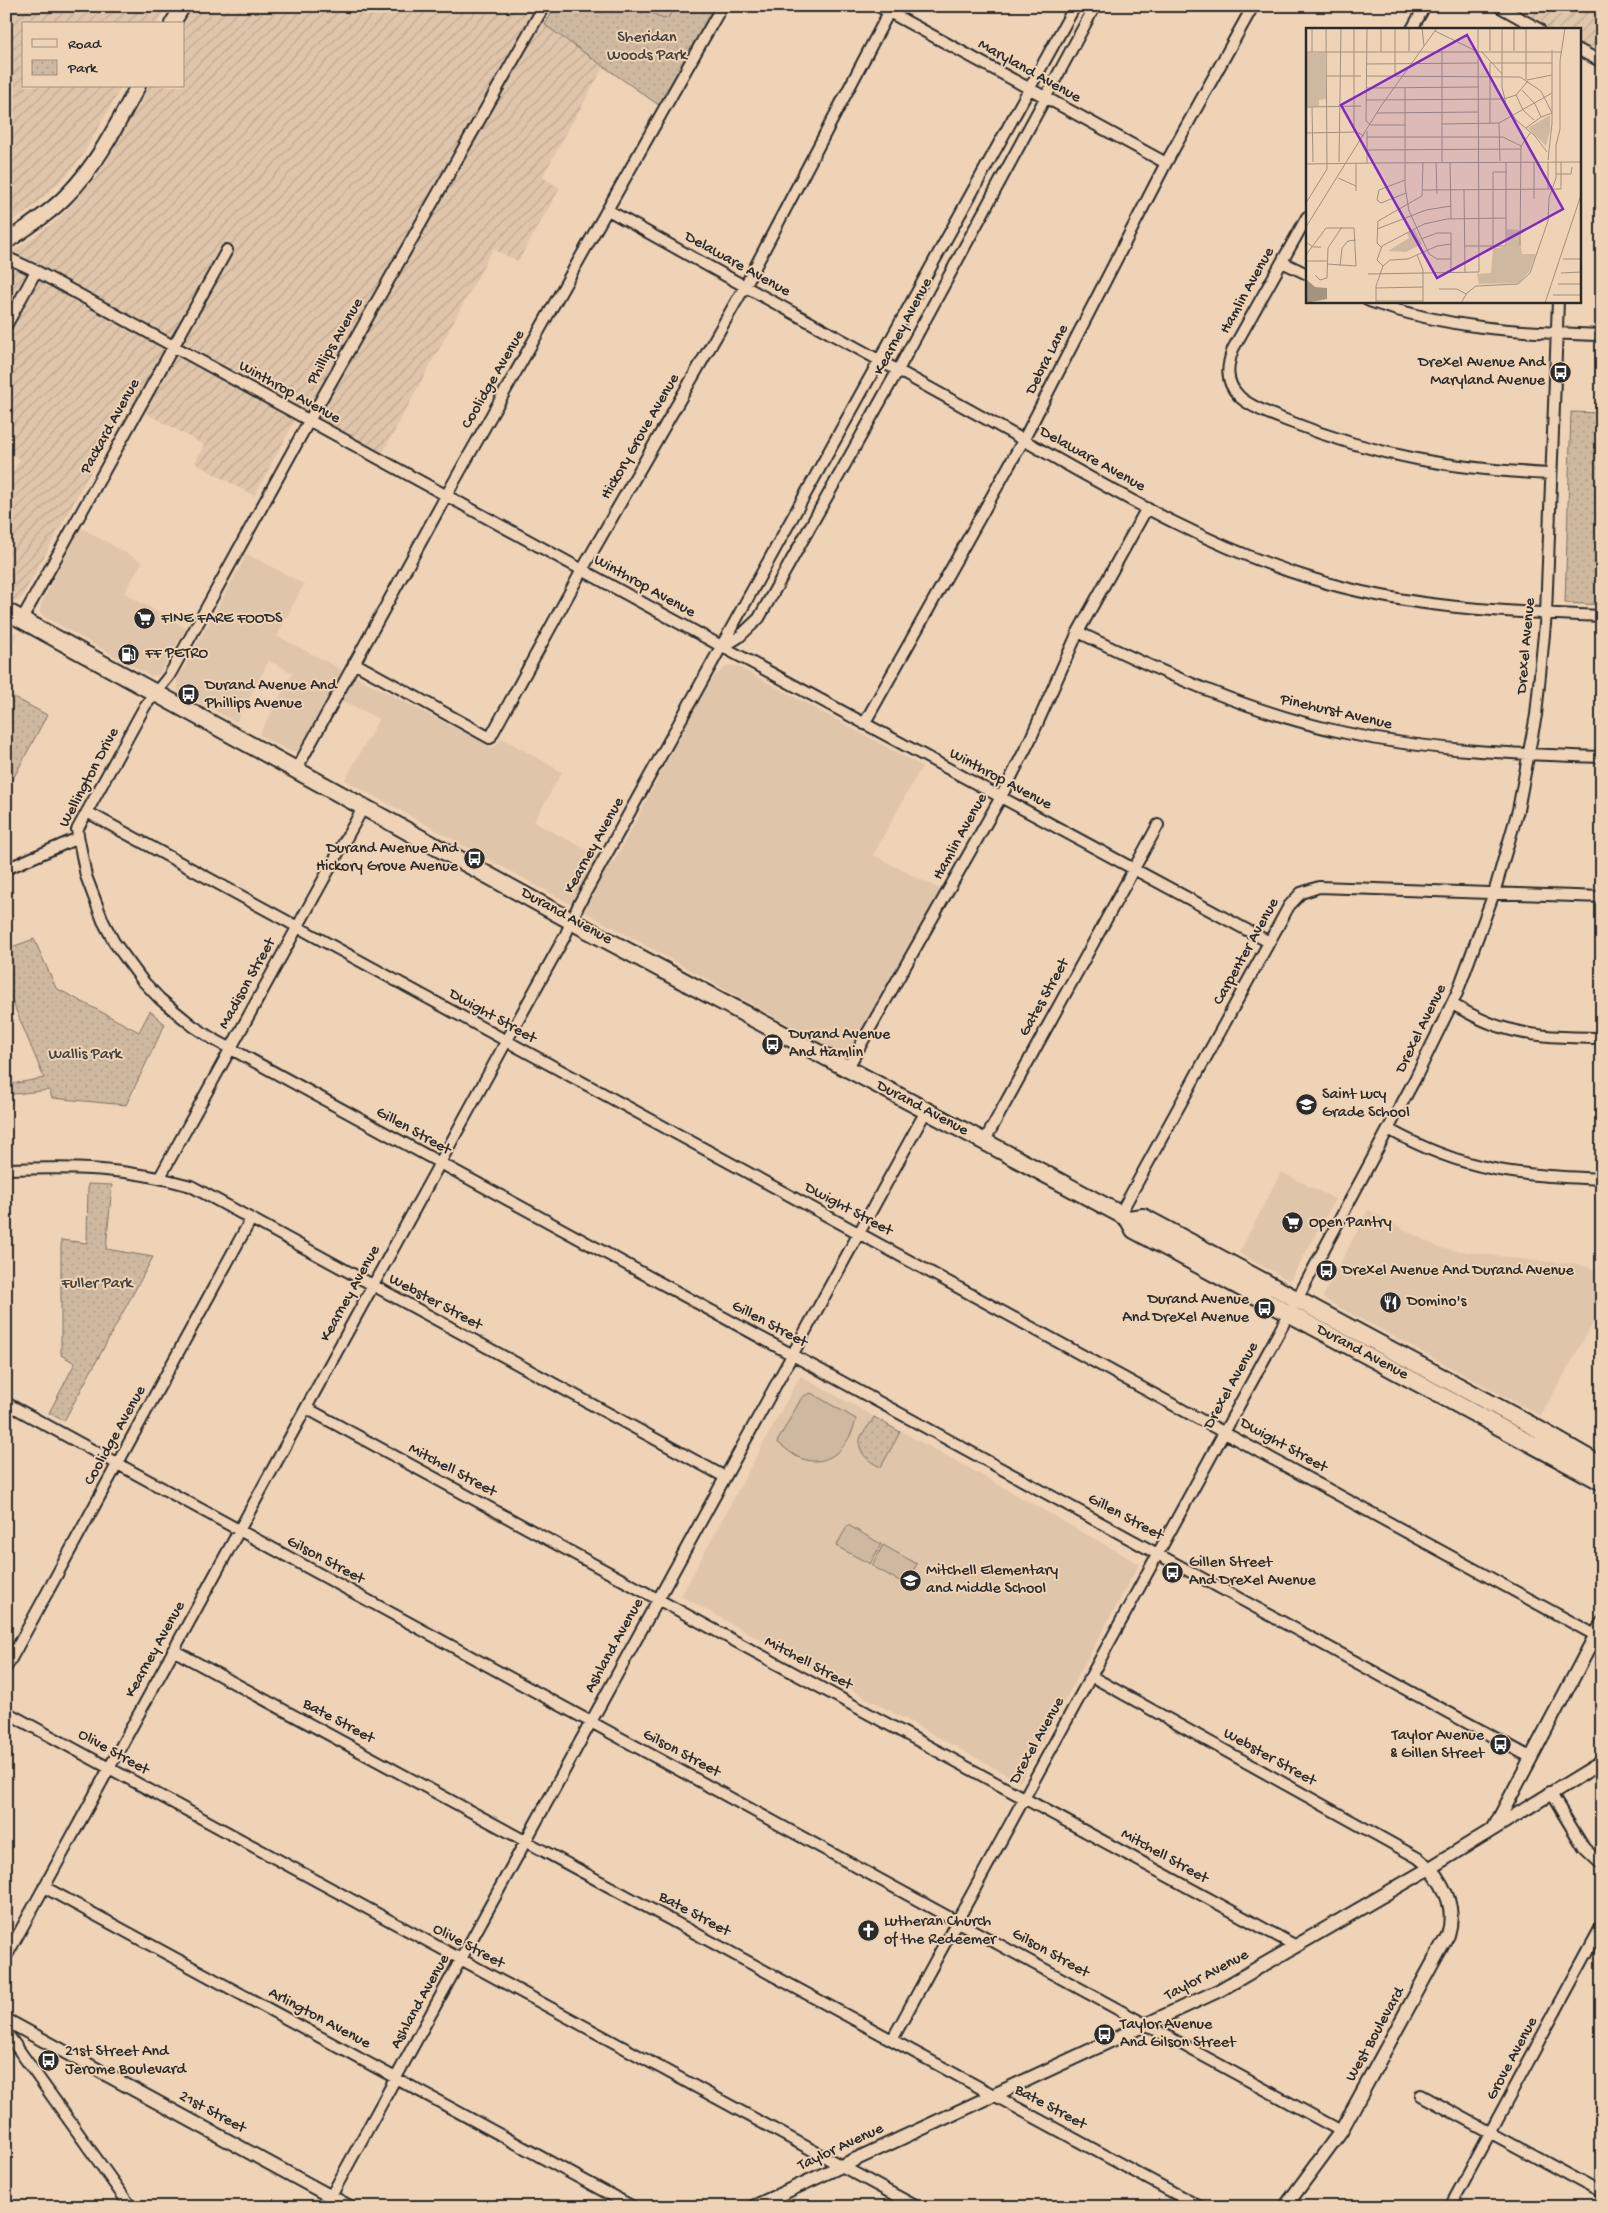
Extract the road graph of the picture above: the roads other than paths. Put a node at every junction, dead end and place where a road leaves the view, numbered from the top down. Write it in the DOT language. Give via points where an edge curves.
graph roads {
  1 [pos="183,6"];
  2 [pos="544,6"];
  3 [pos="722,6"];
  4 [pos="878,6"];
  5 [pos="1075,6"];
  6 [pos="1095,6"];
  7 [pos="1253,6"];
  8 [pos="1425,6"];
  9 [pos="1498,6"];
  10 [pos="889,12"];
  11 [pos="173,22"];
  12 [pos="1413,28"];
  13 [pos="1537,28"];
  14 [pos="1580,51"];
  15 [pos="1602,62"];
  16 [pos="137,88"];
  17 [pos="1029,89"];
  18 [pos="1044,97"];
  19 [pos="1166,163"];
  20 [pos="608,210"];
  21 [pos="1306,219"];
  22 [pos="6,242"];
  23 [pos="227,250"];
  24 [pos="6,257"];
  25 [pos="1282,262"];
  26 [pos="36,271"];
  27 [pos="1306,274"];
  28 [pos="744,288"];
  29 [pos="1372,302"];
  30 [pos="1558,302"];
  31 [pos="6,326"];
  32 [pos="1557,333"];
  33 [pos="1602,335"];
  34 [pos="173,346"];
  35 [pos="880,360"];
  36 [pos="898,370"];
  37 [pos="309,421"];
  38 [pos="1024,439"];
  39 [pos="1552,474"];
  40 [pos="446,496"];
  41 [pos="1147,508"];
  42 [pos="582,570"];
  43 [pos="6,611"];
  44 [pos="1546,614"];
  45 [pos="1602,616"];
  46 [pos="22,620"];
  47 [pos="1078,632"];
  48 [pos="722,647"];
  49 [pos="354,663"];
  50 [pos="156,693"];
  51 [pos="864,724"];
  52 [pos="1528,754"];
  53 [pos="1602,757"];
  54 [pos="296,770"];
  55 [pos="1001,797"];
  56 [pos="364,806"];
  57 [pos="87,812"];
  58 [pos="1158,824"];
  59 [pos="78,838"];
  60 [pos="1133,869"];
  61 [pos="6,870"];
  62 [pos="1494,893"];
  63 [pos="1602,897"];
  64 [pos="572,921"];
  65 [pos="296,927"];
  66 [pos="1268,942"];
  67 [pos="1452,1004"];
  68 [pos="1602,1038"];
  69 [pos="506,1042"];
  70 [pos="230,1048"];
  71 [pos="847,1069"];
  72 [pos="926,1111"];
  73 [pos="1388,1129"];
  74 [pos="984,1142"];
  75 [pos="440,1163"];
  76 [pos="6,1169"];
  77 [pos="160,1177"];
  78 [pos="1602,1179"];
  79 [pos="1124,1216"];
  80 [pos="251,1219"];
  81 [pos="860,1233"];
  82 [pos="372,1286"];
  83 [pos="1293,1307"];
  84 [pos="792,1354"];
  85 [pos="6,1403"];
  86 [pos="306,1408"];
  87 [pos="1225,1431"];
  88 [pos="117,1464"];
  89 [pos="1602,1466"];
  90 [pos="724,1477"];
  91 [pos="1602,1482"];
  92 [pos="239,1531"];
  93 [pos="1158,1553"];
  94 [pos="658,1599"];
  95 [pos="1602,1623"];
  96 [pos="1595,1635"];
  97 [pos="173,1650"];
  98 [pos="6,1668"];
  99 [pos="1091,1676"];
  100 [pos="6,1712"];
  101 [pos="591,1722"];
  102 [pos="1530,1757"];
  103 [pos="1602,1762"];
  104 [pos="109,1768"];
  105 [pos="1550,1792"];
  106 [pos="1024,1798"];
  107 [pos="1493,1830"];
  108 [pos="526,1841"];
  109 [pos="1602,1864"];
  110 [pos="1430,1868"];
  111 [pos="44,1887"];
  112 [pos="957,1921"];
  113 [pos="1602,1925"];
  114 [pos="1296,1946"];
  115 [pos="6,1957"];
  116 [pos="461,1960"];
  117 [pos="6,2020"];
  118 [pos="1148,2024"];
  119 [pos="6,2032"];
  120 [pos="892,2040"];
  121 [pos="396,2078"];
  122 [pos="994,2095"];
  123 [pos="1421,2095"];
  124 [pos="1341,2130"];
  125 [pos="1490,2133"];
  126 [pos="841,2166"];
  127 [pos="1602,2194"];
  128 [pos="331,2196"];
  129 [pos="131,2207"];
  130 [pos="350,2207"];
  131 [pos="633,2207"];
  132 [pos="753,2207"];
  133 [pos="916,2207"];
  134 [pos="1200,2207"];
  135 [pos="1285,2207"];
  136 [pos="1450,2207"];
  1 -- 11 [label="main road"];
  2 -- 37 [label="street, Phillips Avenue"];
  3 -- 20 [label="street, Coolidge Avenue"];
  4 -- 10 [label="street, Maryland Avenue"];
  5 -- 17 [label="street, Kearney Avenue"];
  6 -- 18 [label="street, Kearney Avenue"];
  7 -- 19 [label="street, Debra Lane"];
  8 -- 12 [label="street"];
  9 -- 13 [label="street"];
  10 -- 17 [label="street, Maryland Avenue"];
  10 -- 28 [label="street, Hickory Grove Avenue"];
  14 -- 15 [label="street"];
  16 -- 22 [label="main road" via="107,143 80,182 57,205"];
  17 -- 18 [label="street, Maryland Avenue"];
  17 -- 35 [label="street, Kearney Avenue"];
  18 -- 19 [label="street, Maryland Avenue"];
  18 -- 36 [label="street, Kearney Avenue"];
  19 -- 38 [label="street, Debra Lane"];
  20 -- 28 [label="street, Delaware Avenue"];
  20 -- 40 [label="street, Coolidge Avenue"];
  21 -- 25 [label="street, Hamlin Avenue"];
  23 -- 34 [label="street, Packard Avenue"];
  24 -- 26 [label="street, Winthrop Avenue"];
  25 -- 27 [label="street"];
  25 -- 39 [label="street, Hamlin Avenue" via="1228,363 1230,383 1240,398 1276,416 1357,446 1411,460"];
  26 -- 31 [label="street"];
  26 -- 34 [label="street, Winthrop Avenue"];
  28 -- 35 [label="street, Delaware Avenue"];
  28 -- 42 [label="street, Hickory Grove Avenue"];
  29 -- 32 [label="street" via="1435,321 1478,328"];
  30 -- 32 [label="street, Drexel Avenue"];
  32 -- 33 [label="street"];
  32 -- 39 [label="street, Drexel Avenue"];
  34 -- 37 [label="street, Winthrop Avenue"];
  34 -- 46 [label="street, Packard Avenue"];
  35 -- 36 [label="street, Delaware Avenue"];
  35 -- 48 [label="street, Kearney Avenue"];
  36 -- 38 [label="street, Delaware Avenue"];
  36 -- 48 [label="street, Kearney Avenue" via="759,618 739,637"];
  37 -- 40 [label="street, Winthrop Avenue"];
  37 -- 50 [label="street, Phillips Avenue" via="169,676"];
  38 -- 41 [label="street, Delaware Avenue"];
  38 -- 51 [label="street, Debra Lane"];
  39 -- 44 [label="street, Drexel Avenue"];
  40 -- 42 [label="street, Winthrop Avenue"];
  40 -- 49 [label="street, Coolidge Avenue"];
  41 -- 44 [label="street, Delaware Avenue" via="1245,555 1309,578 1376,596 1443,607"];
  41 -- 47 [label="street, Hamlin Avenue"];
  42 -- 48 [label="street, Winthrop Avenue"];
  42 -- 49 [label="street, Hickory Grove Avenue" via="490,738"];
  43 -- 46 [label="main road, Durand Avenue"];
  44 -- 45 [label="street, Delaware Avenue"];
  44 -- 52 [label="street, Drexel Avenue" via="1536,715"];
  46 -- 50 [label="main road, Durand Avenue"];
  47 -- 52 [label="street, Pinehurst Avenue" via="1192,685 1268,712 1346,733 1425,747"];
  47 -- 55 [label="street, Hamlin Avenue"];
  48 -- 51 [label="street, Winthrop Avenue"];
  48 -- 64 [label="street, Kearney Avenue"];
  49 -- 54 [label="street, Coolidge Avenue"];
  50 -- 54 [label="main road, Durand Avenue"];
  50 -- 57 [label="street, Wellington Drive" via="145,706"];
  51 -- 55 [label="street, Winthrop Avenue"];
  52 -- 53 [label="street, Pinehurst Avenue"];
  52 -- 62 [label="street, Drexel Avenue" via="1518,810"];
  54 -- 56 [label="main road, Durand Avenue"];
  55 -- 60 [label="street, Winthrop Avenue"];
  55 -- 71 [label="street, Hamlin Avenue"];
  56 -- 64 [label="main road, Durand Avenue"];
  56 -- 65 [label="street, Madison Street"];
  57 -- 59 [label="street, Wellington Drive" via="77,830"];
  57 -- 65 [label="street, Dwight Street"];
  58 -- 60 [label="street, Gates Street"];
  59 -- 61 [label="street, Wellington Drive"];
  59 -- 70 [label="street, Gillen Street" via="94,899 127,962 174,1011 192,1026"];
  60 -- 66 [label="street, Winthrop Avenue"];
  60 -- 74 [label="street, Gates Street"];
  62 -- 63 [label="street, Carpenter Avenue"];
  62 -- 66 [label="street, Carpenter Avenue" via="1319,887 1294,899"];
  62 -- 67 [label="street, Drexel Avenue"];
  64 -- 69 [label="street, Kearney Avenue"];
  64 -- 71 [label="main road, Durand Avenue"];
  65 -- 69 [label="street, Dwight Street"];
  65 -- 70 [label="street, Madison Street"];
  66 -- 79 [label="street, Carpenter Avenue"];
  67 -- 68 [label="street" via="1486,1022 1515,1032"];
  67 -- 73 [label="street, Drexel Avenue"];
  69 -- 75 [label="street, Kearney Avenue"];
  69 -- 81 [label="street, Dwight Street"];
  70 -- 75 [label="street, Gillen Street"];
  70 -- 77 [label="street, Madison Street"];
  71 -- 72 [label="main road, Durand Avenue"];
  72 -- 74 [label="main road, Durand Avenue"];
  72 -- 81 [label="street, Ashland Avenue"];
  73 -- 78 [label="street" via="1427,1149 1480,1168 1535,1176"];
  73 -- 83 [label="street, Drexel Avenue"];
  74 -- 79 [label="main road, Durand Avenue"];
  75 -- 82 [label="street, Kearney Avenue"];
  75 -- 84 [label="street, Gillen Street"];
  76 -- 77 [label="street, Webster Street" via="92,1168"];
  77 -- 80 [label="street, Webster Street" via="191,1186"];
  79 -- 83 [label="main road, Durand Avenue" via="1143,1217"];
  80 -- 82 [label="street, Webster Street"];
  80 -- 88 [label="street, Coolidge Avenue"];
  81 -- 84 [label="street, Ashland Avenue"];
  81 -- 87 [label="street, Dwight Street"];
  82 -- 86 [label="street, Kearney Avenue"];
  82 -- 90 [label="street, Webster Street"];
  83 -- 87 [label="street, Drexel Avenue"];
  83 -- 89 [label="main road, Durand Avenue"];
  83 -- 91 [label="main road, Durand Avenue"];
  84 -- 90 [label="street, Ashland Avenue"];
  84 -- 93 [label="street, Gillen Street"];
  85 -- 88 [label="street, Gilson Street"];
  86 -- 92 [label="street, Kearney Avenue"];
  86 -- 94 [label="street, Mitchell Street"];
  87 -- 93 [label="street, Drexel Avenue"];
  87 -- 96 [label="street, Dwight Street"];
  88 -- 92 [label="street, Gilson Street"];
  88 -- 98 [label="street, Coolidge Avenue"];
  90 -- 94 [label="street, Ashland Avenue"];
  92 -- 97 [label="street, Kearney Avenue"];
  92 -- 101 [label="street, Gilson Street"];
  93 -- 99 [label="street, Drexel Avenue"];
  93 -- 102 [label="street, Gillen Street"];
  94 -- 101 [label="street, Ashland Avenue"];
  94 -- 106 [label="street, Mitchell Street"];
  95 -- 96 [label="street"];
  96 -- 102 [label="street"];
  97 -- 104 [label="street, Kearney Avenue"];
  97 -- 108 [label="street, Bate Street"];
  99 -- 106 [label="street, Drexel Avenue"];
  99 -- 110 [label="street, Webster Street" via="1418,1858"];
  100 -- 104 [label="street, Olive Street"];
  101 -- 108 [label="street, Ashland Avenue"];
  101 -- 112 [label="street, Gilson Street"];
  102 -- 107 [label="street"];
  103 -- 105 [label="street, Taylor Avenue"];
  104 -- 111 [label="street, Kearney Avenue"];
  104 -- 116 [label="street, Olive Street"];
  105 -- 107 [label="street, Taylor Avenue"];
  105 -- 109 [label="street" via="1584,1848"];
  106 -- 112 [label="street, Drexel Avenue"];
  106 -- 114 [label="street, Mitchell Street"];
  107 -- 110 [label="street, Taylor Avenue"];
  108 -- 116 [label="street, Ashland Avenue"];
  108 -- 120 [label="street, Bate Street"];
  110 -- 114 [label="street, Taylor Avenue"];
  110 -- 124 [label="street, West Boulevard" via="1450,1904 1452,1921 1448,1935"];
  111 -- 115 [label="street, Kearney Avenue"];
  111 -- 121 [label="street, Arlington Avenue"];
  112 -- 118 [label="street, Gilson Street"];
  112 -- 120 [label="street, Drexel Avenue"];
  113 -- 125 [label="street, Grove Avenue"];
  114 -- 118 [label="street, Taylor Avenue" via="1220,1990"];
  116 -- 121 [label="street, Ashland Avenue"];
  116 -- 126 [label="street, Olive Street"];
  117 -- 128 [label="street, 21st Street"];
  118 -- 122 [label="street, Taylor Avenue"];
  118 -- 124 [label="street, Gilson Street"];
  119 -- 129 [label="street"];
  120 -- 122 [label="street, Bate Street"];
  121 -- 128 [label="street, Ashland Avenue"];
  121 -- 131 [label="street, Arlington Avenue"];
  122 -- 126 [label="street, Taylor Avenue"];
  122 -- 134 [label="street, Bate Street"];
  123 -- 125 [label="street"];
  124 -- 135 [label="street, West Boulevard"];
  125 -- 127 [label="street"];
  125 -- 136 [label="street, Grove Avenue"];
  126 -- 132 [label="street, Taylor Avenue"];
  126 -- 133 [label="street, Olive Street"];
  128 -- 130 [label="street, 21st Street"];
}
